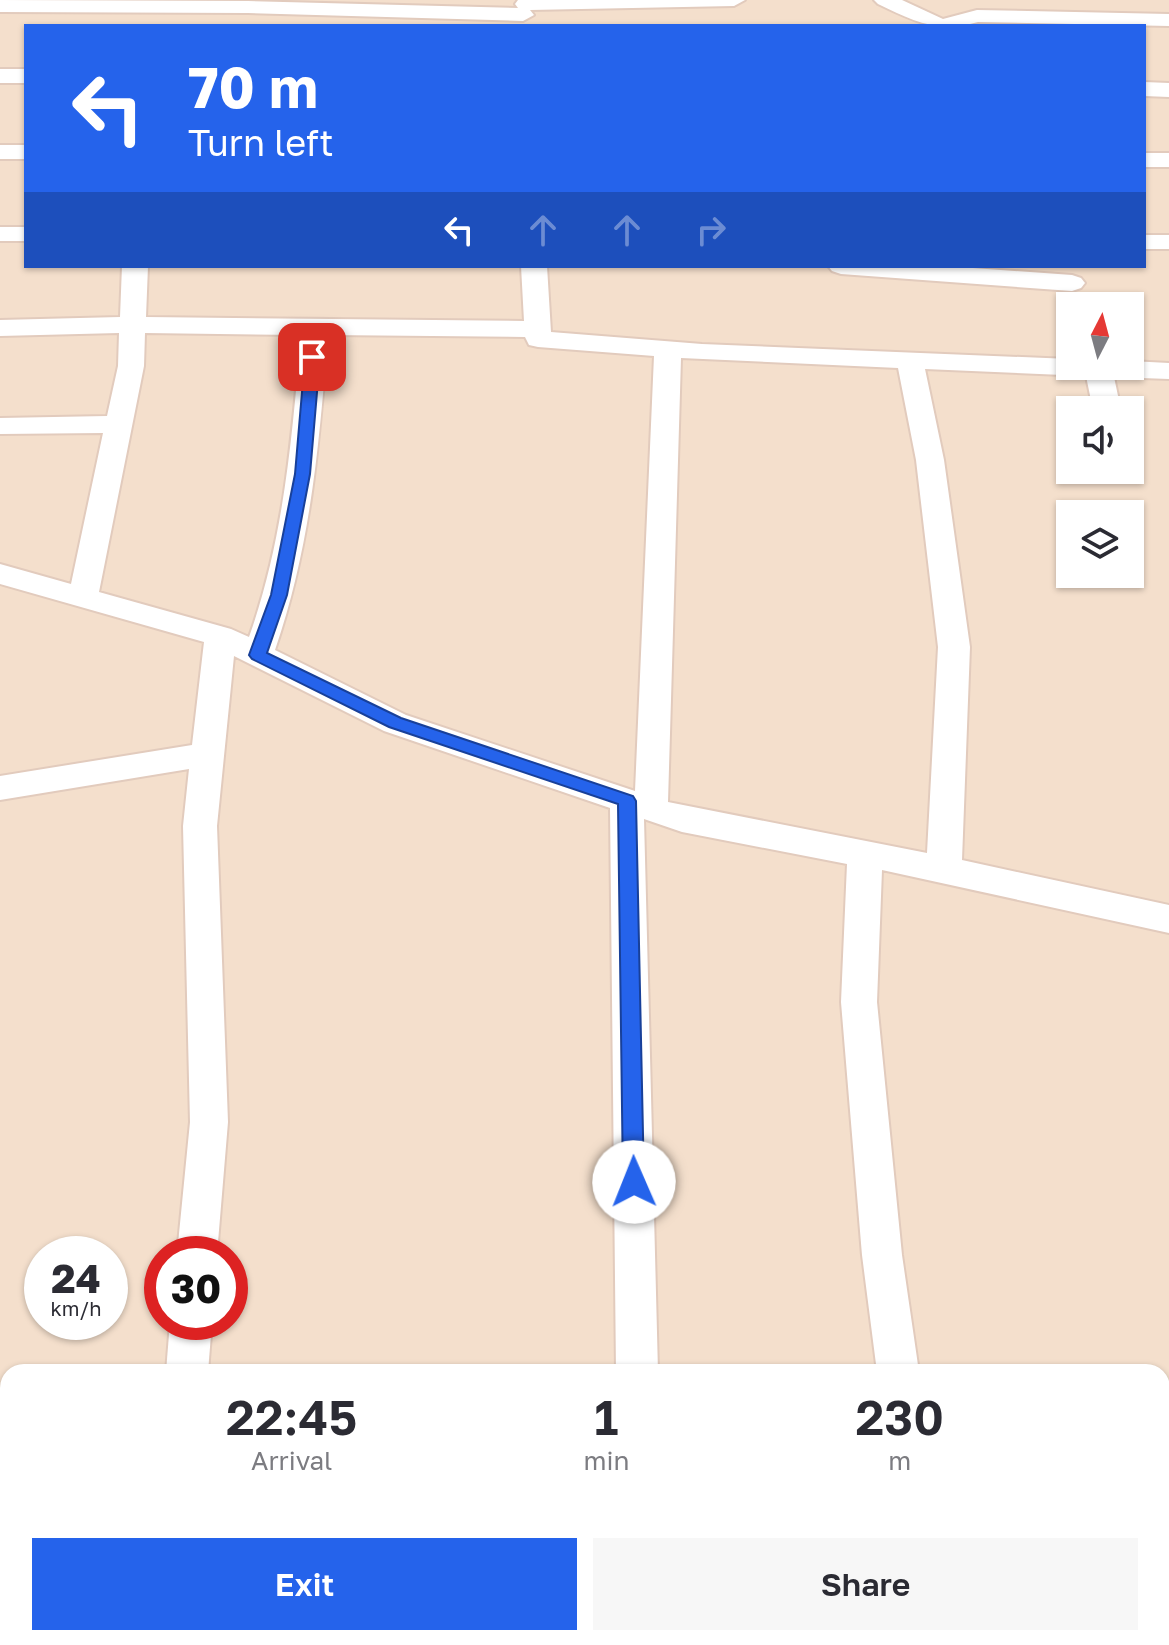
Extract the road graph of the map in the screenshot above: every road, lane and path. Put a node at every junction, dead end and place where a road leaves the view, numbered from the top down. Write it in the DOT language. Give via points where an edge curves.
graph roads {
  1 [pos="734,0"];
  2 [pos="885,0"];
  3 [pos="0,6"];
  4 [pos="166,11"];
  5 [pos="524,11"];
  6 [pos="1169,20"];
  7 [pos="937,24"];
  8 [pos="948,24"];
  9 [pos="0,76"];
  10 [pos="24,76"];
  11 [pos="1146,89"];
  12 [pos="1169,90"];
  13 [pos="0,152"];
  14 [pos="24,152"];
  15 [pos="1146,160"];
  16 [pos="1169,160"];
  17 [pos="0,234"];
  18 [pos="24,234"];
  19 [pos="1146,242"];
  20 [pos="1169,242"];
  21 [pos="135,268"];
  22 [pos="534,268"];
  23 [pos="865,268"];
  24 [pos="1073,285"];
  25 [pos="133,325"];
  26 [pos="315,327"];
  27 [pos="0,328"];
  28 [pos="538,329"];
  29 [pos="668,349"];
  30 [pos="910,360"];
  31 [pos="1056,365"];
  32 [pos="1144,370"];
  33 [pos="1169,371"];
  34 [pos="119,424"];
  35 [pos="0,426"];
  36 [pos="0,574"];
  37 [pos="83,598"];
  38 [pos="220,636"];
  39 [pos="258,655"];
  40 [pos="208,754"];
  41 [pos="0,788"];
  42 [pos="639,805"];
  43 [pos="865,854"];
  44 [pos="944,869"];
  45 [pos="1169,919"];
  46 [pos="199,1236"];
  47 [pos="190,1340"];
  48 [pos="188,1364"];
  49 [pos="637,1364"];
  50 [pos="897,1364"];
  1 -- 5 [label="street"];
  2 -- 7 [label="street"];
  3 -- 4 [label="street"];
  4 -- 5 [label="street"];
  6 -- 8 [label="street" via="977,16"];
  9 -- 10 [label="street"];
  11 -- 12 [label="street"];
  13 -- 14 [label="street"];
  15 -- 16 [label="street"];
  17 -- 18 [label="street"];
  19 -- 20 [label="street"];
  21 -- 25 [label="street"];
  22 -- 28 [label="street"];
  23 -- 24 [label="street"];
  25 -- 26 [label="street"];
  25 -- 27 [label="street"];
  25 -- 34 [label="street"];
  26 -- 28 [label="street"];
  26 -- 39 [label="street" via="303,474 279,595"];
  28 -- 29 [label="street" via="538,339"];
  29 -- 30 [label="street"];
  29 -- 42 [label="street"];
  30 -- 31 [label="street"];
  30 -- 44 [label="street" via="930,460 954,647"];
  32 -- 33 [label="street"];
  34 -- 35 [label="street"];
  34 -- 37 [label="street"];
  36 -- 37 [label="street"];
  37 -- 38 [label="street"];
  38 -- 39 [label="street"];
  38 -- 40 [label="street"];
  39 -- 42 [label="street" via="395,723"];
  40 -- 41 [label="street"];
  40 -- 46 [label="street" via="200,826 209,1122"];
  42 -- 43 [label="street" via="682,819"];
  42 -- 49 [label="street"];
  43 -- 44 [label="street"];
  43 -- 50 [label="street" via="859,1002"];
  44 -- 45 [label="street"];
  47 -- 48 [label="street"];
}
